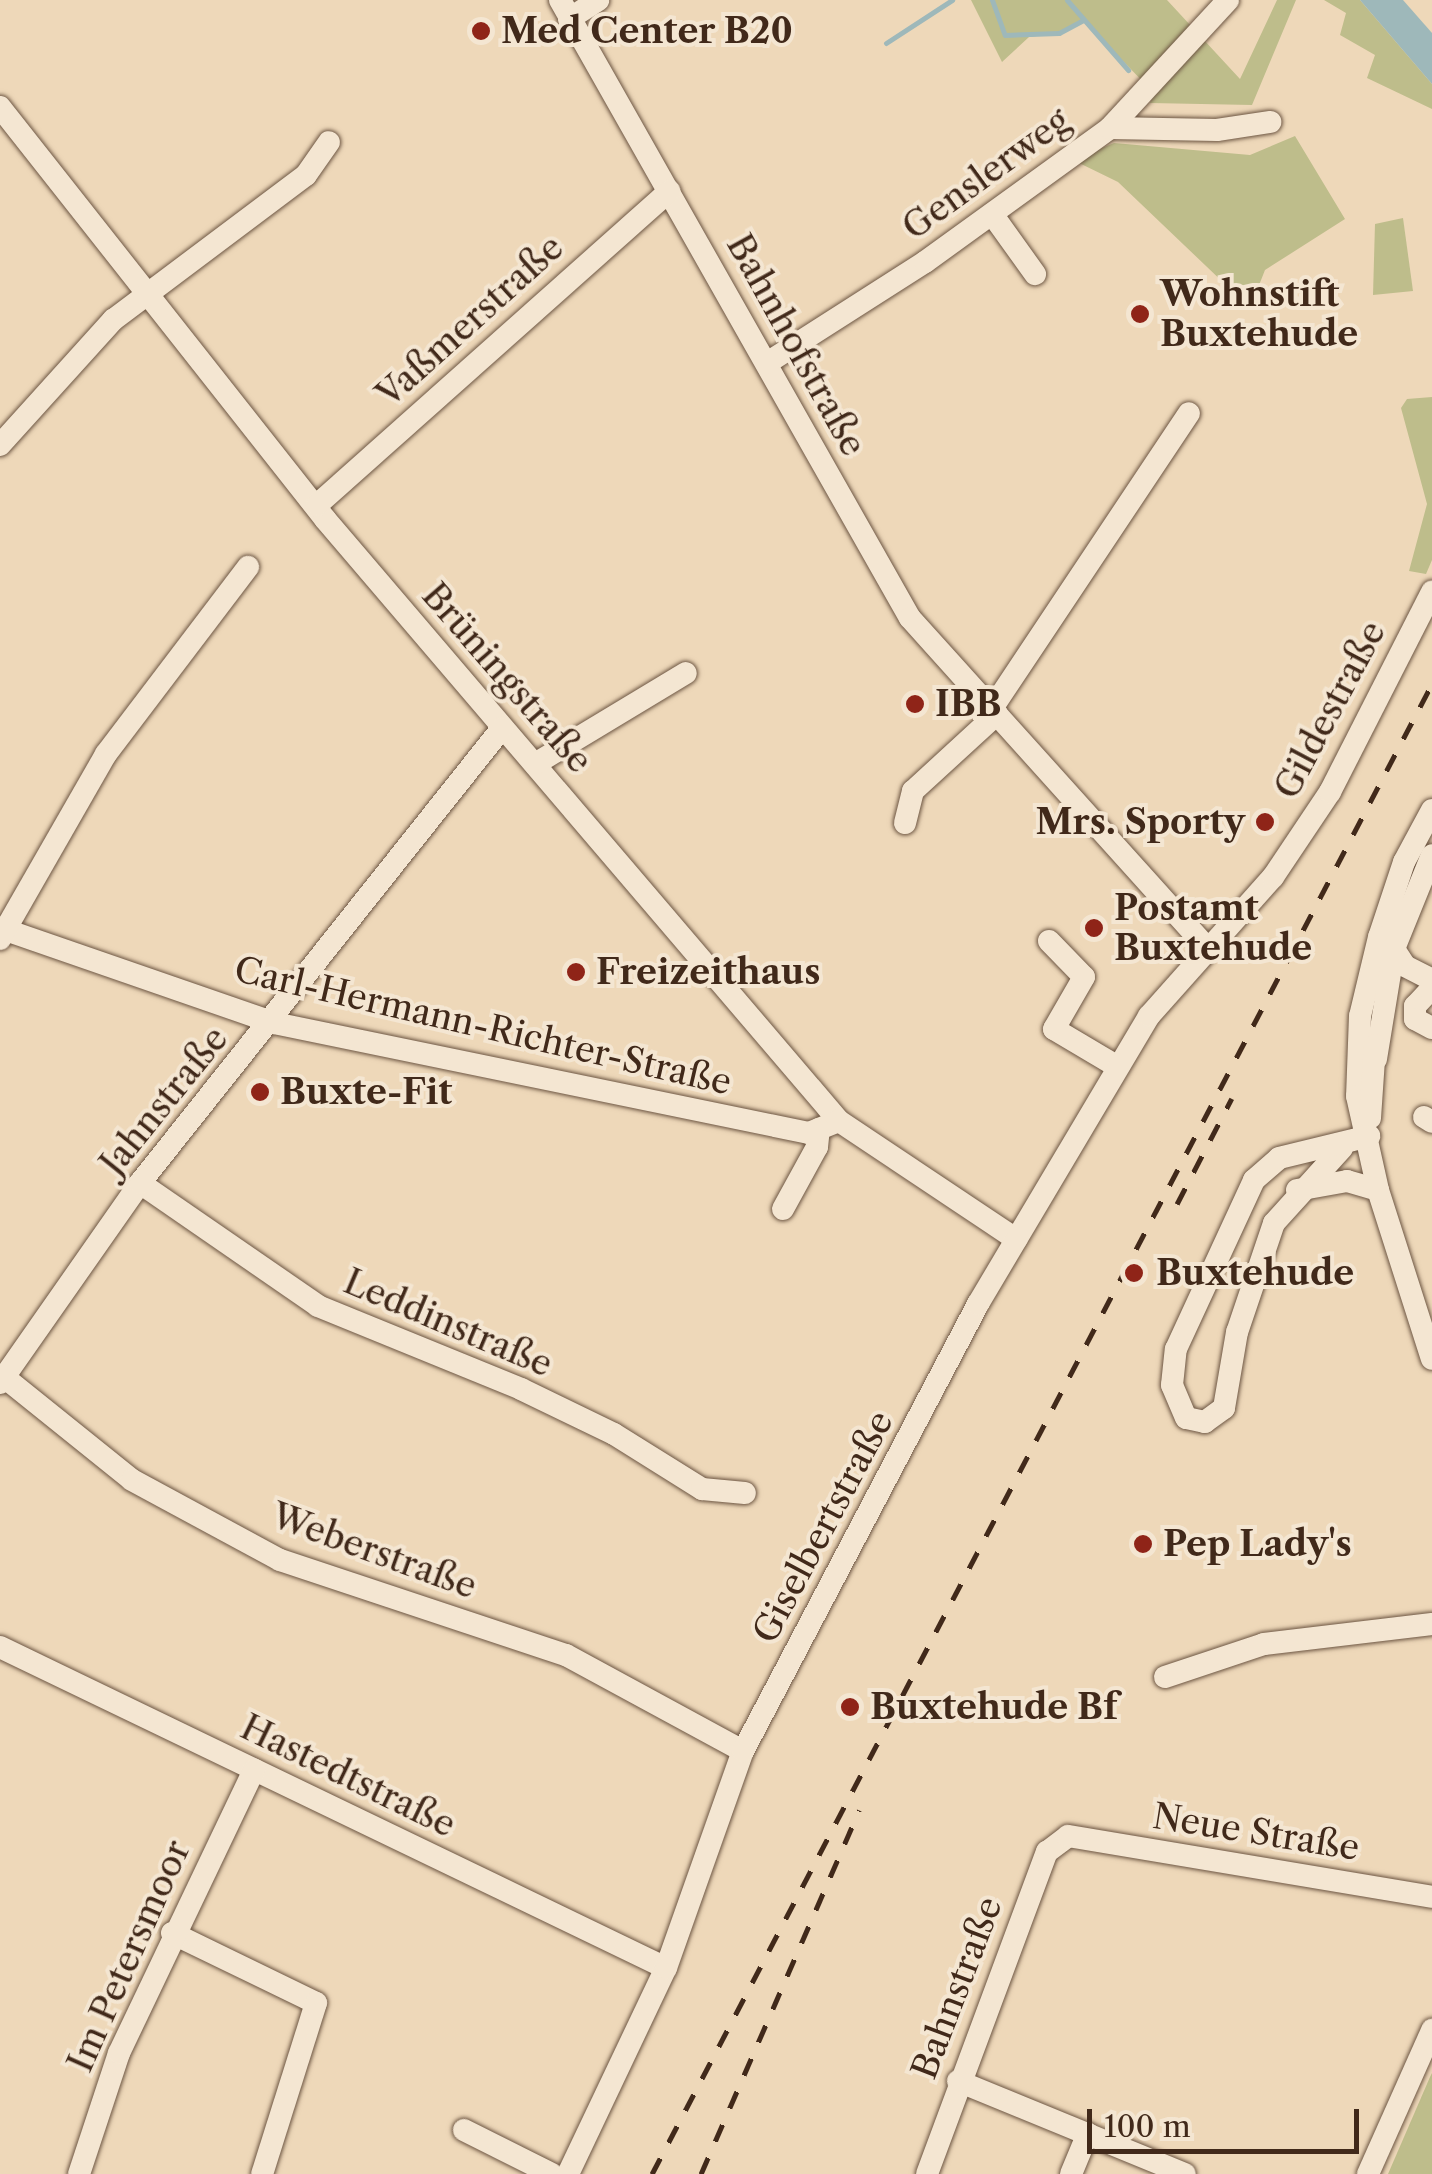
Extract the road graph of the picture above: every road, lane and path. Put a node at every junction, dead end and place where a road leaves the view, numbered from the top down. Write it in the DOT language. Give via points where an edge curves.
graph roads {
  1 [pos="598,0"];
  2 [pos="1219,3"];
  3 [pos="565,9"];
  4 [pos="0,107"];
  5 [pos="1270,122"];
  6 [pos="1110,128"];
  7 [pos="330,142"];
  8 [pos="670,190"];
  9 [pos="992,214"];
  10 [pos="1034,274"];
  11 [pos="148,289"];
  12 [pos="767,364"];
  13 [pos="1189,414"];
  14 [pos="0,445"];
  15 [pos="317,505"];
  16 [pos="248,567"];
  17 [pos="1432,592"];
  18 [pos="686,673"];
  19 [pos="995,710"];
  20 [pos="502,728"];
  21 [pos="535,764"];
  22 [pos="1432,810"];
  23 [pos="905,823"];
  24 [pos="1432,854"];
  25 [pos="2,932"];
  26 [pos="1049,941"];
  27 [pos="1206,947"];
  28 [pos="1384,953"];
  29 [pos="1432,980"];
  30 [pos="1432,988"];
  31 [pos="274,1023"];
  32 [pos="1432,1028"];
  33 [pos="1118,1067"];
  34 [pos="829,1125"];
  35 [pos="1369,1136"];
  36 [pos="1342,1148"];
  37 [pos="1281,1158"];
  38 [pos="140,1183"];
  39 [pos="1297,1190"];
  40 [pos="1378,1190"];
  41 [pos="783,1208"];
  42 [pos="1016,1239"];
  43 [pos="1432,1360"];
  44 [pos="2,1380"];
  45 [pos="745,1494"];
  46 [pos="1432,1624"];
  47 [pos="0,1647"];
  48 [pos="1164,1677"];
  49 [pos="743,1751"];
  50 [pos="254,1770"];
  51 [pos="1068,1836"];
  52 [pos="1432,1897"];
  53 [pos="172,1933"];
  54 [pos="666,1968"];
  55 [pos="1432,2030"];
  56 [pos="958,2081"];
  57 [pos="464,2130"];
  58 [pos="1088,2133"];
  59 [pos="79,2174"];
  60 [pos="262,2174"];
  61 [pos="552,2174"];
  62 [pos="568,2174"];
  63 [pos="927,2174"];
  64 [pos="1071,2174"];
  65 [pos="1185,2174"];
  66 [pos="1368,2174"];
  1 -- 3 [label="street"];
  2 -- 6 [label="street"];
  3 -- 8 [label="street, Bahnhofstraße"];
  4 -- 11 [label="street, Brüningstraße"];
  5 -- 6 [label="street, Genslerweg" via="1217,130"];
  6 -- 9 [label="street, Genslerweg"];
  7 -- 11 [label="street" via="306,175"];
  8 -- 12 [label="street, Bahnhofstraße"];
  8 -- 15 [label="street, Vaßmerstraße"];
  9 -- 10 [label="street"];
  9 -- 12 [label="street, Genslerweg"];
  11 -- 14 [label="street" via="27,408"];
  11 -- 15 [label="street, Brüningstraße"];
  12 -- 19 [label="street, Bahnhofstraße" via="910,618"];
  13 -- 19 [label="street"];
  15 -- 20 [label="street, Brüningstraße"];
  16 -- 25 [label="street" via="106,754"];
  17 -- 27 [label="street, Gildestraße" via="1330,792 1274,877"];
  18 -- 21 [label="street"];
  19 -- 23 [label="street" via="914,791"];
  19 -- 27 [label="street, Bahnhofstraße"];
  20 -- 21 [label="street, Brüningstraße"];
  20 -- 31 [label="street, Jahnstraße"];
  21 -- 34 [label="street, Brüningstraße"];
  22 -- 28 [label="street" via="1404,862"];
  24 -- 28 [label="street"];
  25 -- 31 [label="street, Carl-Hermann-Richter-Straße"];
  26 -- 33 [label="street" via="1084,977 1054,1029"];
  27 -- 33 [label="street, Giselbertstraße" via="1149,1016"];
  28 -- 29 [label="street"];
  28 -- 35 [label="street"];
  28 -- 35 [label="street" via="1358,1052 1357,1096"];
  30 -- 32 [label="street" via="1415,1006 1415,1019"];
  31 -- 34 [label="street, Carl-Hermann-Richter-Straße" via="809,1133"];
  31 -- 38 [label="street, Jahnstraße"];
  33 -- 42 [label="street, Giselbertstraße"];
  34 -- 41 [label="street"];
  34 -- 42 [label="street, Brüningstraße"];
  35 -- 36 [label="street"];
  35 -- 40 [label="street"];
  36 -- 37 [label="street"];
  36 -- 39 [label="street"];
  37 -- 39 [label="street" via="1292,1164"];
  37 -- 39 [label="street" via="1254,1180 1180,1335 1172,1385 1186,1418 1205,1422 1224,1408 1238,1332 1274,1223"];
  38 -- 44 [label="street, Jahnstraße"];
  38 -- 45 [label="street, Leddinstraße" via="318,1306 582,1418 702,1490"];
  39 -- 40 [label="street" via="1347,1181"];
  40 -- 43 [label="street"];
  42 -- 49 [label="street, Giselbertstraße"];
  44 -- 49 [label="street, Weberstraße" via="132,1480 264,1552 566,1655"];
  46 -- 48 [label="street" via="1264,1644"];
  47 -- 50 [label="street, Hastedtstraße"];
  49 -- 54 [label="street, Giselbertstraße"];
  50 -- 53 [label="street, Im Petersmoor"];
  50 -- 54 [label="street, Hastedtstraße"];
  51 -- 52 [label="street, Neue Straße"];
  51 -- 56 [label="street, Bahnstraße" via="1046,1852"];
  53 -- 59 [label="street, Im Petersmoor" via="119,2054"];
  53 -- 60 [label="street" via="316,2002"];
  54 -- 62 [label="street, Giselbertstraße"];
  55 -- 66 [label="street"];
  56 -- 58 [label="street"];
  56 -- 63 [label="street, Bahnstraße"];
  57 -- 61 [label="street"];
  58 -- 64 [label="street"];
  58 -- 65 [label="street"];
}
